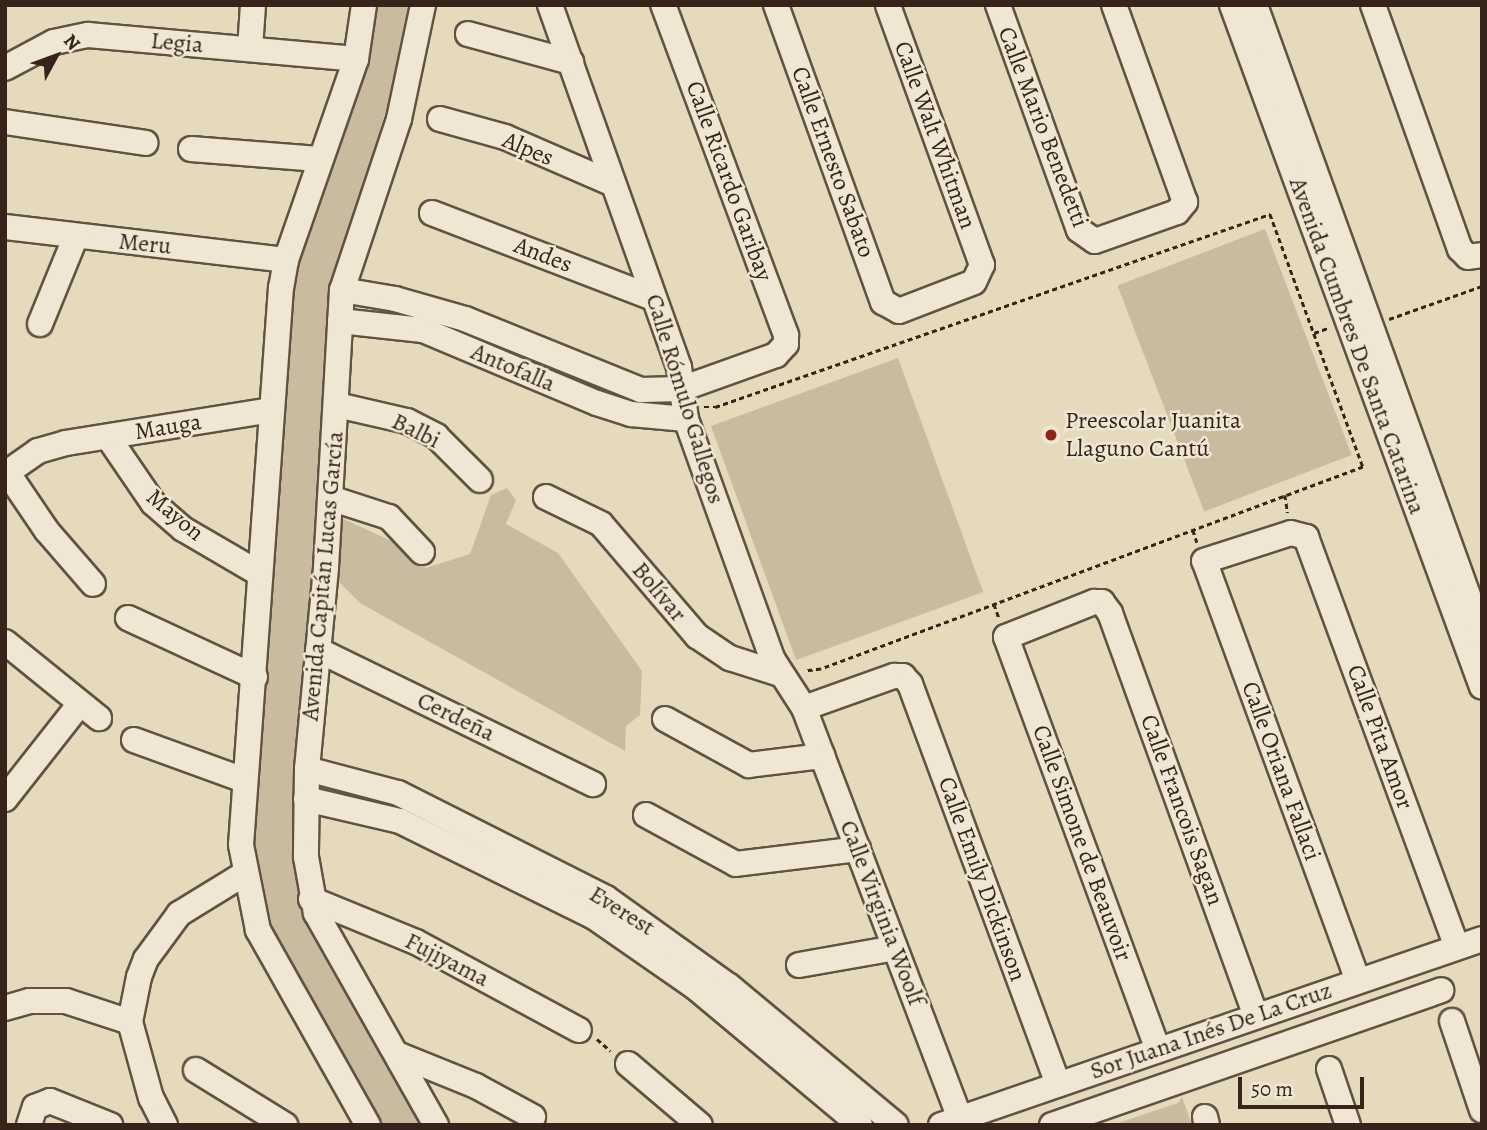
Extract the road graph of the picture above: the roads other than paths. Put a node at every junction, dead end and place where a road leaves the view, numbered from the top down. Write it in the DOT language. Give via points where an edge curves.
graph roads {
  1 [pos="253,5"];
  2 [pos="365,5"];
  3 [pos="423,5"];
  4 [pos="550,5"];
  5 [pos="663,5"];
  6 [pos="776,5"];
  7 [pos="888,5"];
  8 [pos="998,5"];
  9 [pos="1114,5"];
  10 [pos="1232,5"];
  11 [pos="1255,5"];
  12 [pos="1373,5"];
  13 [pos="468,34"];
  14 [pos="250,49"];
  15 [pos="356,59"];
  16 [pos="571,62"];
  17 [pos="5,68"];
  18 [pos="440,119"];
  19 [pos="5,122"];
  20 [pos="145,143"];
  21 [pos="191,149"];
  22 [pos="319,159"];
  23 [pos="613,184"];
  24 [pos="432,213"];
  25 [pos="5,227"];
  26 [pos="76,236"];
  27 [pos="1482,255"];
  28 [pos="286,260"];
  29 [pos="982,265"];
  30 [pos="342,290"];
  31 [pos="653,298"];
  32 [pos="340,321"];
  33 [pos="40,324"];
  34 [pos="1364,333"];
  35 [pos="337,405"];
  36 [pos="683,405"];
  37 [pos="271,410"];
  38 [pos="108,437"];
  39 [pos="6,473"];
  40 [pos="480,480"];
  41 [pos="545,497"];
  42 [pos="330,498"];
  43 [pos="422,552"];
  44 [pos="1204,561"];
  45 [pos="260,574"];
  46 [pos="93,584"];
  47 [pos="128,618"];
  48 [pos="1482,635"];
  49 [pos="1006,637"];
  50 [pos="5,642"];
  51 [pos="318,650"];
  52 [pos="780,674"];
  53 [pos="255,677"];
  54 [pos="1482,687"];
  55 [pos="804,708"];
  56 [pos="665,719"];
  57 [pos="134,740"];
  58 [pos="822,756"];
  59 [pos="307,769"];
  60 [pos="244,780"];
  61 [pos="593,783"];
  62 [pos="5,799"];
  63 [pos="306,799"];
  64 [pos="646,815"];
  65 [pos="858,849"];
  66 [pos="244,874"];
  67 [pos="311,899"];
  68 [pos="1482,939"];
  69 [pos="1457,947"];
  70 [pos="895,948"];
  71 [pos="799,965"];
  72 [pos="1358,981"];
  73 [pos="1441,990"];
  74 [pos="5,1008"];
  75 [pos="1256,1016"];
  76 [pos="1451,1021"];
  77 [pos="130,1022"];
  78 [pos="579,1030"];
  79 [pos="1158,1050"];
  80 [pos="397,1054"];
  81 [pos="628,1064"];
  82 [pos="1329,1069"];
  83 [pos="197,1070"];
  84 [pos="1045,1089"];
  85 [pos="1482,1110"];
  86 [pos="533,1117"];
  87 [pos="951,1121"];
  88 [pos="1054,1124"];
  89 [pos="29,1125"];
  90 [pos="110,1125"];
  91 [pos="165,1125"];
  92 [pos="285,1125"];
  93 [pos="368,1125"];
  94 [pos="436,1125"];
  95 [pos="700,1125"];
  96 [pos="860,1125"];
  97 [pos="896,1125"];
  98 [pos="1348,1125"];
  1 -- 14 [label="street"];
  2 -- 15 [label="street"];
  3 -- 30 [label="street, Avenida Capitán Lucas García" via="399,119"];
  4 -- 16 [label="street, Calle Rómulo Gallegos"];
  5 -- 36 [label="street, Calle Ricardo Garibay" via="786,335 776,355"];
  6 -- 29 [label="street, Calle Ernesto Sabato" via="883,302 899,311 974,282"];
  7 -- 29 [label="street, Calle Walt Whitman"];
  8 -- 9 [label="street, Calle Mario Benedetti" via="1079,230 1096,241 1177,212 1185,202"];
  10 -- 34 [label="street, Avenida Cumbres De Santa Catarina"];
  11 -- 34 [label="street, Avenida Cumbres De Santa Catarina"];
  12 -- 27 [label="street" via="1460,249 1468,257"];
  13 -- 16 [label="street"];
  14 -- 15 [label="street, Legia"];
  14 -- 17 [label="street, Legia" via="88,35 32,51"];
  15 -- 22 [label="street"];
  16 -- 23 [label="street, Calle Rómulo Gallegos"];
  18 -- 23 [label="street, Alpes" via="505,137"];
  19 -- 20 [label="street"];
  21 -- 22 [label="street"];
  22 -- 28 [label="street"];
  23 -- 31 [label="street, Calle Rómulo Gallegos"];
  24 -- 31 [label="street, Andes"];
  25 -- 26 [label="street, Meru"];
  26 -- 28 [label="street, Meru"];
  26 -- 33 [label="street"];
  28 -- 37 [label="street"];
  30 -- 32 [label="street, Avenida Capitán Lucas García"];
  30 -- 36 [label="street, Antofalla" via="465,319 621,385"];
  31 -- 36 [label="street, Calle Rómulo Gallegos" via="679,367"];
  32 -- 35 [label="street, Avenida Capitán Lucas García"];
  32 -- 36 [label="street, Antofalla" via="423,330 631,414"];
  34 -- 48 [label="street, Avenida Cumbres De Santa Catarina"];
  34 -- 54 [label="street, Avenida Cumbres De Santa Catarina"];
  35 -- 40 [label="street, Balbi" via="407,421 436,436 463,458"];
  35 -- 42 [label="street, Avenida Capitán Lucas García"];
  36 -- 52 [label="street, Calle Rómulo Gallegos"];
  37 -- 38 [label="street, Mauga"];
  37 -- 45 [label="street"];
  38 -- 39 [label="street, Mauga" via="38,452"];
  38 -- 45 [label="street, Mayon" via="153,503 183,528"];
  39 -- 46 [label="street" via="47,531"];
  41 -- 52 [label="street, Bolívar" via="601,524 697,636 730,658"];
  42 -- 43 [label="street" via="389,517"];
  42 -- 51 [label="street, Avenida Capitán Lucas García"];
  44 -- 69 [label="street, Calle Pita Amor" via="1296,532 1309,544"];
  44 -- 72 [label="street, Calle Oriana Fallaci"];
  45 -- 53 [label="street"];
  47 -- 53 [label="street"];
  49 -- 75 [label="street, Calle Francois Sagan" via="1094,601 1106,606"];
  49 -- 79 [label="street, Calle Simone de Beauvoir"];
  50 -- 62 [label="street" via="89,711"];
  51 -- 59 [label="street, Avenida Capitán Lucas García"];
  51 -- 61 [label="street, Cerdeña"];
  52 -- 55 [label="street, Calle Rómulo Gallegos"];
  53 -- 60 [label="street"];
  55 -- 58 [label="street, Calle Virginia Woolf"];
  55 -- 84 [label="street, Calle Emily Dickinson" via="894,676 903,676 910,684"];
  56 -- 58 [label="street" via="749,765"];
  57 -- 60 [label="street"];
  58 -- 65 [label="street, Calle Virginia Woolf"];
  59 -- 63 [label="street, Avenida Capitán Lucas García"];
  59 -- 97 [label="street, Everest" via="398,793 607,898 729,986"];
  60 -- 66 [label="street"];
  63 -- 67 [label="street, Avenida Capitán Lucas García"];
  63 -- 96 [label="street, Everest" via="400,821 594,917 695,987"];
  64 -- 65 [label="street" via="736,864"];
  65 -- 70 [label="street, Calle Virginia Woolf"];
  66 -- 77 [label="street" via="191,905 167,927 146,959"];
  66 -- 93 [label="street" via="258,930 273,961"];
  67 -- 78 [label="street, Fujiyama" via="416,942"];
  67 -- 80 [label="street, Avenida Capitán Lucas García"];
  68 -- 69 [label="street, Sor Juana Inés De La Cruz"];
  69 -- 72 [label="street, Sor Juana Inés De La Cruz"];
  70 -- 71 [label="street"];
  70 -- 87 [label="street, Calle Virginia Woolf"];
  72 -- 75 [label="street, Sor Juana Inés De La Cruz"];
  73 -- 88 [label="street, Sor Juana Inés De La Cruz"];
  74 -- 77 [label="street" via="29,1001 66,1001"];
  75 -- 79 [label="street, Sor Juana Inés De La Cruz"];
  76 -- 85 [label="street"];
  77 -- 91 [label="street" via="151,1098"];
  79 -- 84 [label="street, Sor Juana Inés De La Cruz"];
  80 -- 86 [label="street" via="477,1086"];
  80 -- 94 [label="street, Avenida Capitán Lucas García"];
  81 -- 95 [label="street"];
  82 -- 98 [label="street"];
  83 -- 92 [label="street"];
  84 -- 87 [label="street, Sor Juana Inés De La Cruz"];
  84 -- 88 [label="street, Calle Emily Dickinson"];
  89 -- 90 [label="street" via="35,1107 61,1104"];
}
